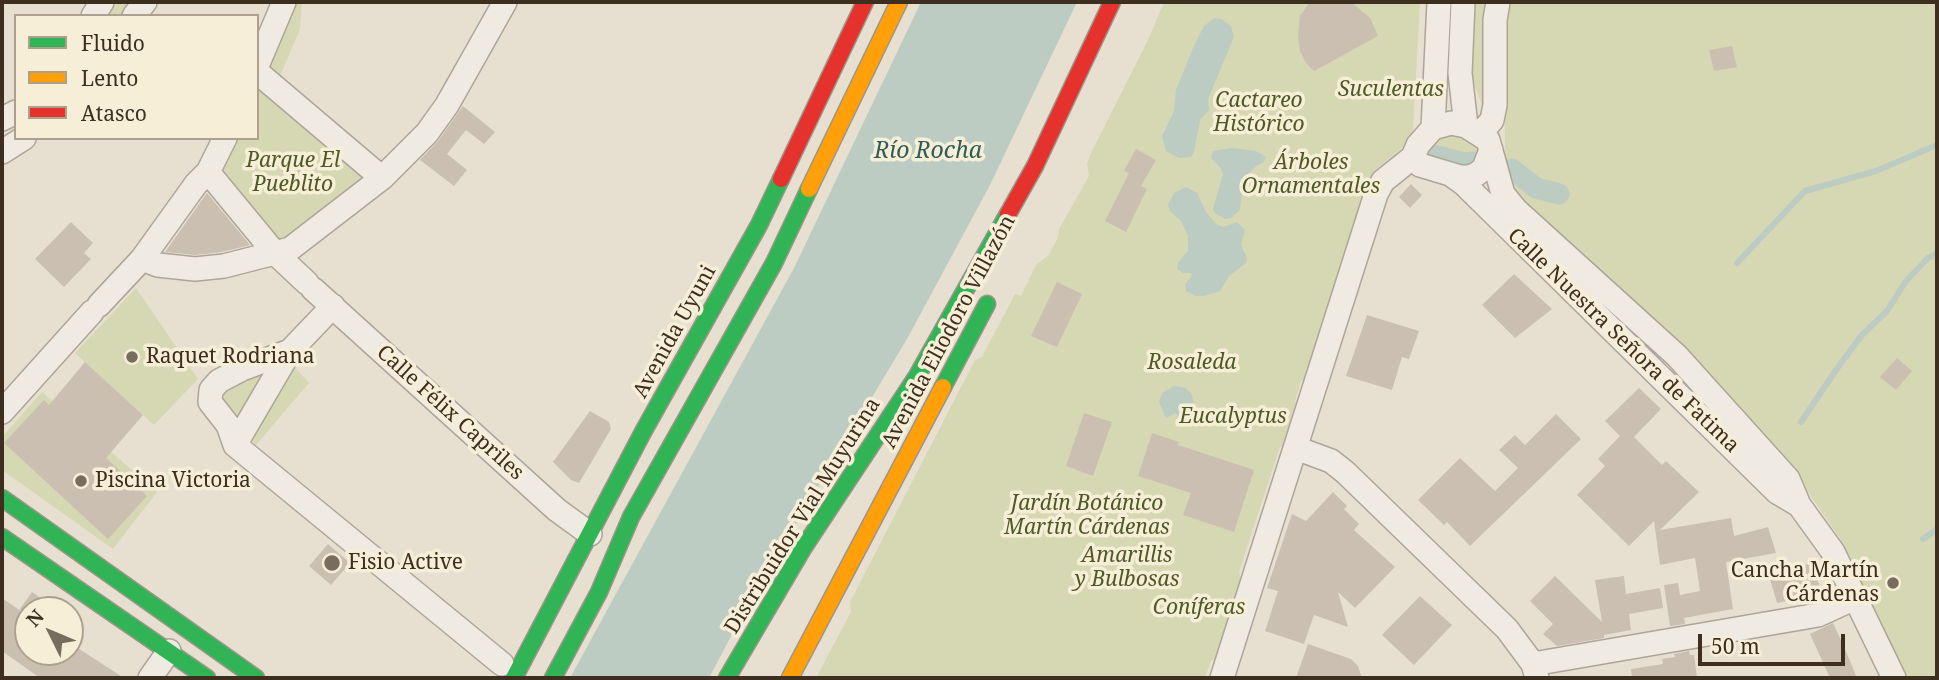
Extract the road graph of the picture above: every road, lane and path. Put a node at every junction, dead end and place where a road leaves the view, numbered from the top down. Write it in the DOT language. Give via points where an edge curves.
graph roads {
  1 [pos="284,2"];
  2 [pos="505,2"];
  3 [pos="865,2"];
  4 [pos="899,2"];
  5 [pos="1112,2"];
  6 [pos="1439,2"];
  7 [pos="1463,2"];
  8 [pos="1498,2"];
  9 [pos="259,61"];
  10 [pos="259,74"];
  11 [pos="1433,128"];
  12 [pos="1479,136"];
  13 [pos="21,140"];
  14 [pos="224,140"];
  15 [pos="2,152"];
  16 [pos="1413,157"];
  17 [pos="208,172"];
  18 [pos="1450,174"];
  19 [pos="382,178"];
  20 [pos="274,252"];
  21 [pos="142,259"];
  22 [pos="992,295"];
  23 [pos="333,306"];
  24 [pos="290,351"];
  25 [pos="917,376"];
  26 [pos="2,412"];
  27 [pos="235,445"];
  28 [pos="1296,448"];
  29 [pos="898,471"];
  30 [pos="870,474"];
  31 [pos="2,498"];
  32 [pos="1799,505"];
  33 [pos="631,517"];
  34 [pos="590,534"];
  35 [pos="2,537"];
  36 [pos="585,584"];
  37 [pos="816,595"];
  38 [pos="1857,597"];
  39 [pos="169,651"];
  40 [pos="506,663"];
  41 [pos="1535,671"];
  42 [pos="150,678"];
  43 [pos="207,678"];
  44 [pos="256,678"];
  45 [pos="553,678"];
  46 [pos="727,678"];
  47 [pos="790,678"];
  48 [pos="1222,678"];
  49 [pos="1894,678"];
  1 -- 9 [label="street"];
  2 -- 19 [label="street" via="447,105 427,133"];
  3 -- 34 [label="main road, Avenida Uyuni" via="759,225"];
  4 -- 33 [label="main road" via="774,263"];
  5 -- 25 [label="main road, Avenida Eliodoro Villazón" via="1035,166"];
  6 -- 11 [label="street"];
  7 -- 12 [label="street, Calle Nuestra Señora de Fatima" via="1460,73"];
  8 -- 12 [label="street" via="1495,105 1492,120"];
  10 -- 19 [label="street"];
  11 -- 12 [label="street" via="1451,123"];
  11 -- 16 [label="street"];
  12 -- 18 [label="street" via="1484,168 1469,177"];
  12 -- 32 [label="street, Calle Nuestra Señora de Fatima" via="1503,194 1516,209 1677,356 1788,479"];
  13 -- 15 [label="street"];
  14 -- 17 [label="street"];
  16 -- 18 [label="street" via="1420,165"];
  16 -- 28 [label="street" via="1383,181 1376,194"];
  17 -- 20 [label="street, Calle Félix Capriles"];
  17 -- 21 [label="street"];
  18 -- 32 [label="street, Calle Nuestra Señora de Fatima" via="1777,492"];
  19 -- 20 [label="street" via="290,249"];
  20 -- 21 [label="street" via="195,269"];
  20 -- 23 [label="street, Calle Félix Capriles"];
  21 -- 26 [label="street"];
  22 -- 29 [label="main road, Avenida Eliodoro Villazón"];
  23 -- 24 [label="street"];
  23 -- 34 [label="street, Calle Félix Capriles" via="556,510"];
  24 -- 27 [label="street"];
  24 -- 27 [label="street" via="242,369 211,390 210,402 228,425"];
  25 -- 30 [label="main road"];
  25 -- 46 [label="main road, Distribuidor Vial Muyurina" via="804,547"];
  27 -- 40 [label="street"];
  28 -- 41 [label="street" via="1331,461 1345,472 1507,629"];
  28 -- 48 [label="street"];
  29 -- 37 [label="main road"];
  29 -- 47 [label="main road, Avenida Eliodoro Villazón"];
  31 -- 44 [label="main road"];
  32 -- 38 [label="street, Calle Nuestra Señora de Fatima" via="1833,552"];
  33 -- 36 [label="main road"];
  33 -- 45 [label="main road" via="599,592"];
  34 -- 40 [label="main road, Avenida Uyuni"];
  34 -- 40 [label="main road" via="548,583"];
  35 -- 39 [label="main road"];
  38 -- 41 [label="street" via="1818,615"];
  38 -- 49 [label="street, Calle Nuestra Señora de Fatima"];
  39 -- 42 [label="street"];
  39 -- 43 [label="main road"];
}
